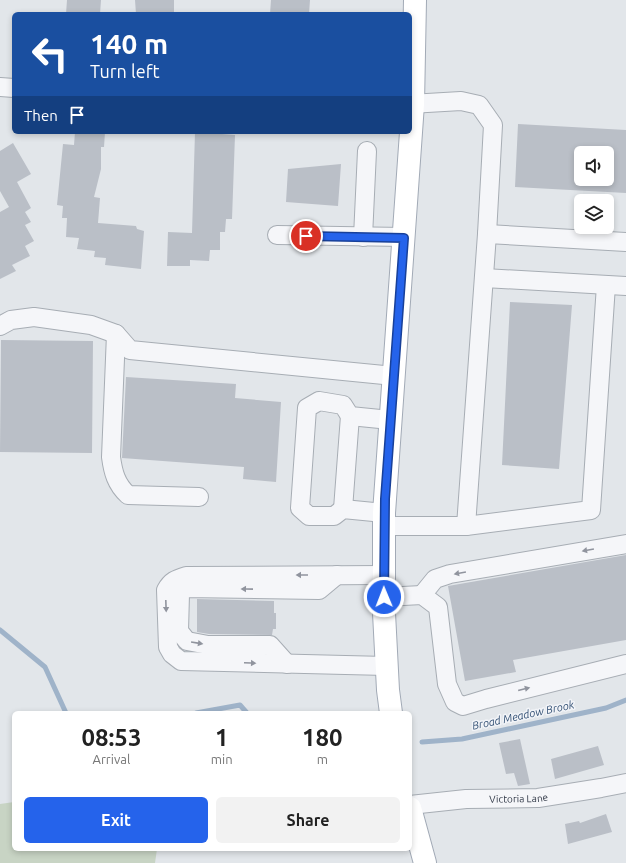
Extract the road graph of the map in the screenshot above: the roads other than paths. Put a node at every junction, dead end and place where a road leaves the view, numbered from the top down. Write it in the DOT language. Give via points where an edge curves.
graph roads {
  1 [pos="415,0"];
  2 [pos="0,87"];
  3 [pos="12,88"];
  4 [pos="412,104"];
  5 [pos="410,134"];
  6 [pos="367,151"];
  7 [pos="487,234"];
  8 [pos="277,235"];
  9 [pos="363,237"];
  10 [pos="404,238"];
  11 [pos="626,242"];
  12 [pos="484,278"];
  13 [pos="606,285"];
  14 [pos="626,286"];
  15 [pos="0,326"];
  16 [pos="116,334"];
  17 [pos="394,376"];
  18 [pos="350,416"];
  19 [pos="390,420"];
  20 [pos="199,497"];
  21 [pos="343,509"];
  22 [pos="384,520"];
  23 [pos="466,526"];
  24 [pos="626,544"];
  25 [pos="383,575"];
  26 [pos="422,595"];
  27 [pos="384,597"];
  28 [pos="626,664"];
  29 [pos="386,666"];
  30 [pos="391,711"];
  31 [pos="626,783"];
  32 [pos="412,807"];
  33 [pos="412,814"];
  34 [pos="425,863"];
  1 -- 4 [label="main road"];
  2 -- 3 [label="street"];
  4 -- 7 [label="street" via="461,101 480,105 493,125"];
  5 -- 10 [label="main road"];
  6 -- 9 [label="street"];
  7 -- 11 [label="street"];
  7 -- 12 [label="street"];
  8 -- 9 [label="street"];
  9 -- 10 [label="street"];
  10 -- 17 [label="main road"];
  12 -- 13 [label="street"];
  12 -- 23 [label="street"];
  13 -- 14 [label="street"];
  13 -- 23 [label="street" via="591,510"];
  15 -- 16 [label="street" via="11,320 34,317 91,325"];
  16 -- 17 [label="street" via="130,350"];
  16 -- 20 [label="street" via="111,457 114,473 121,488 128,495"];
  17 -- 19 [label="main road"];
  18 -- 19 [label="street"];
  18 -- 21 [label="street"];
  18 -- 21 [label="street" via="343,405 319,401 307,408 300,508 309,516 334,516"];
  19 -- 22 [label="main road"];
  21 -- 22 [label="street"];
  22 -- 23 [label="street"];
  22 -- 25 [label="main road"];
  24 -- 26 [label="street, one-way" via="450,574 435,579"];
  25 -- 27 [label="main road"];
  25 -- 29 [label="street, one-way" via="186,576 175,579 166,590 168,647 181,661"];
  26 -- 27 [label="street"];
  26 -- 28 [label="street, one-way" via="438,607 447,684 455,702 463,706"];
  27 -- 29 [label="main road"];
  29 -- 30 [label="main road"];
  31 -- 32 [label="street, Victoria Lane" via="538,798 466,799"];
  33 -- 34 [label="main road"];
}
